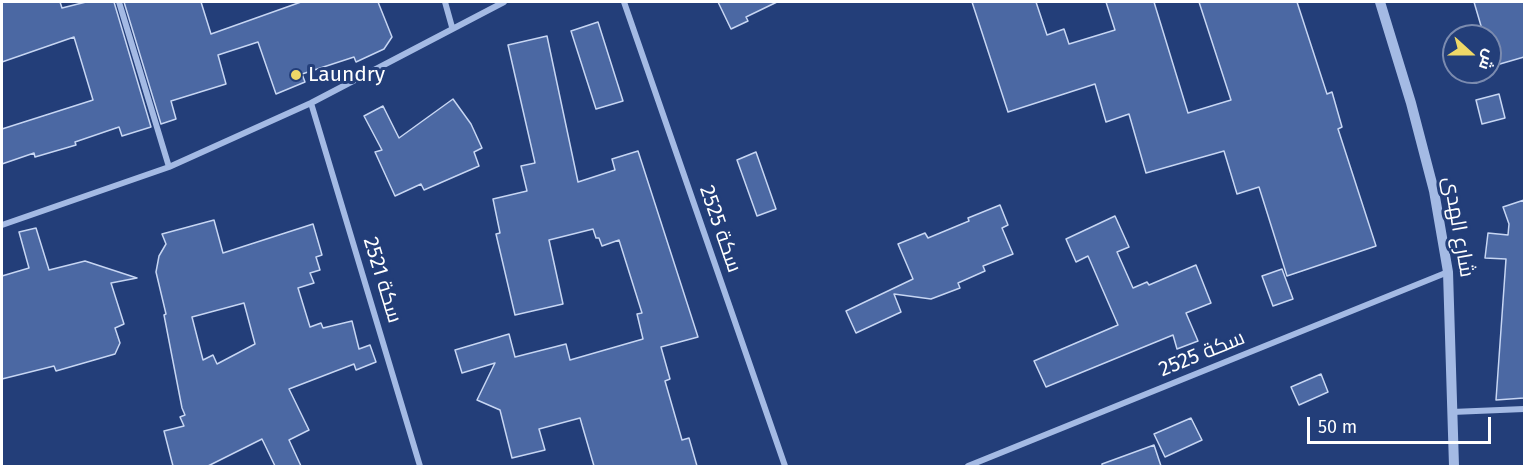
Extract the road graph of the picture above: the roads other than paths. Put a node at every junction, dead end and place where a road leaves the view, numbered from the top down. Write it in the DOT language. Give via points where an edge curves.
graph roads {
  1 [pos="119,2"];
  2 [pos="445,2"];
  3 [pos="504,2"];
  4 [pos="624,2"];
  5 [pos="1380,2"];
  6 [pos="453,27"];
  7 [pos="311,103"];
  8 [pos="169,167"];
  9 [pos="2,225"];
  10 [pos="1448,272"];
  11 [pos="1524,409"];
  12 [pos="1452,412"];
  13 [pos="420,466"];
  14 [pos="785,466"];
  15 [pos="968,466"];
  16 [pos="1454,466"];
  1 -- 8 [label="street"];
  2 -- 6 [label="street"];
  3 -- 6 [label="street"];
  4 -- 14 [label="street, سكة 2525"];
  5 -- 10 [label="street, شارع الهدى" via="1431,180"];
  6 -- 7 [label="street"];
  7 -- 8 [label="street"];
  7 -- 13 [label="street, سكة 2521"];
  8 -- 9 [label="street"];
  10 -- 12 [label="street, شارع الهدى"];
  10 -- 15 [label="street, سكة 2525"];
  11 -- 12 [label="street"];
  12 -- 16 [label="street, شارع الهدى"];
}
